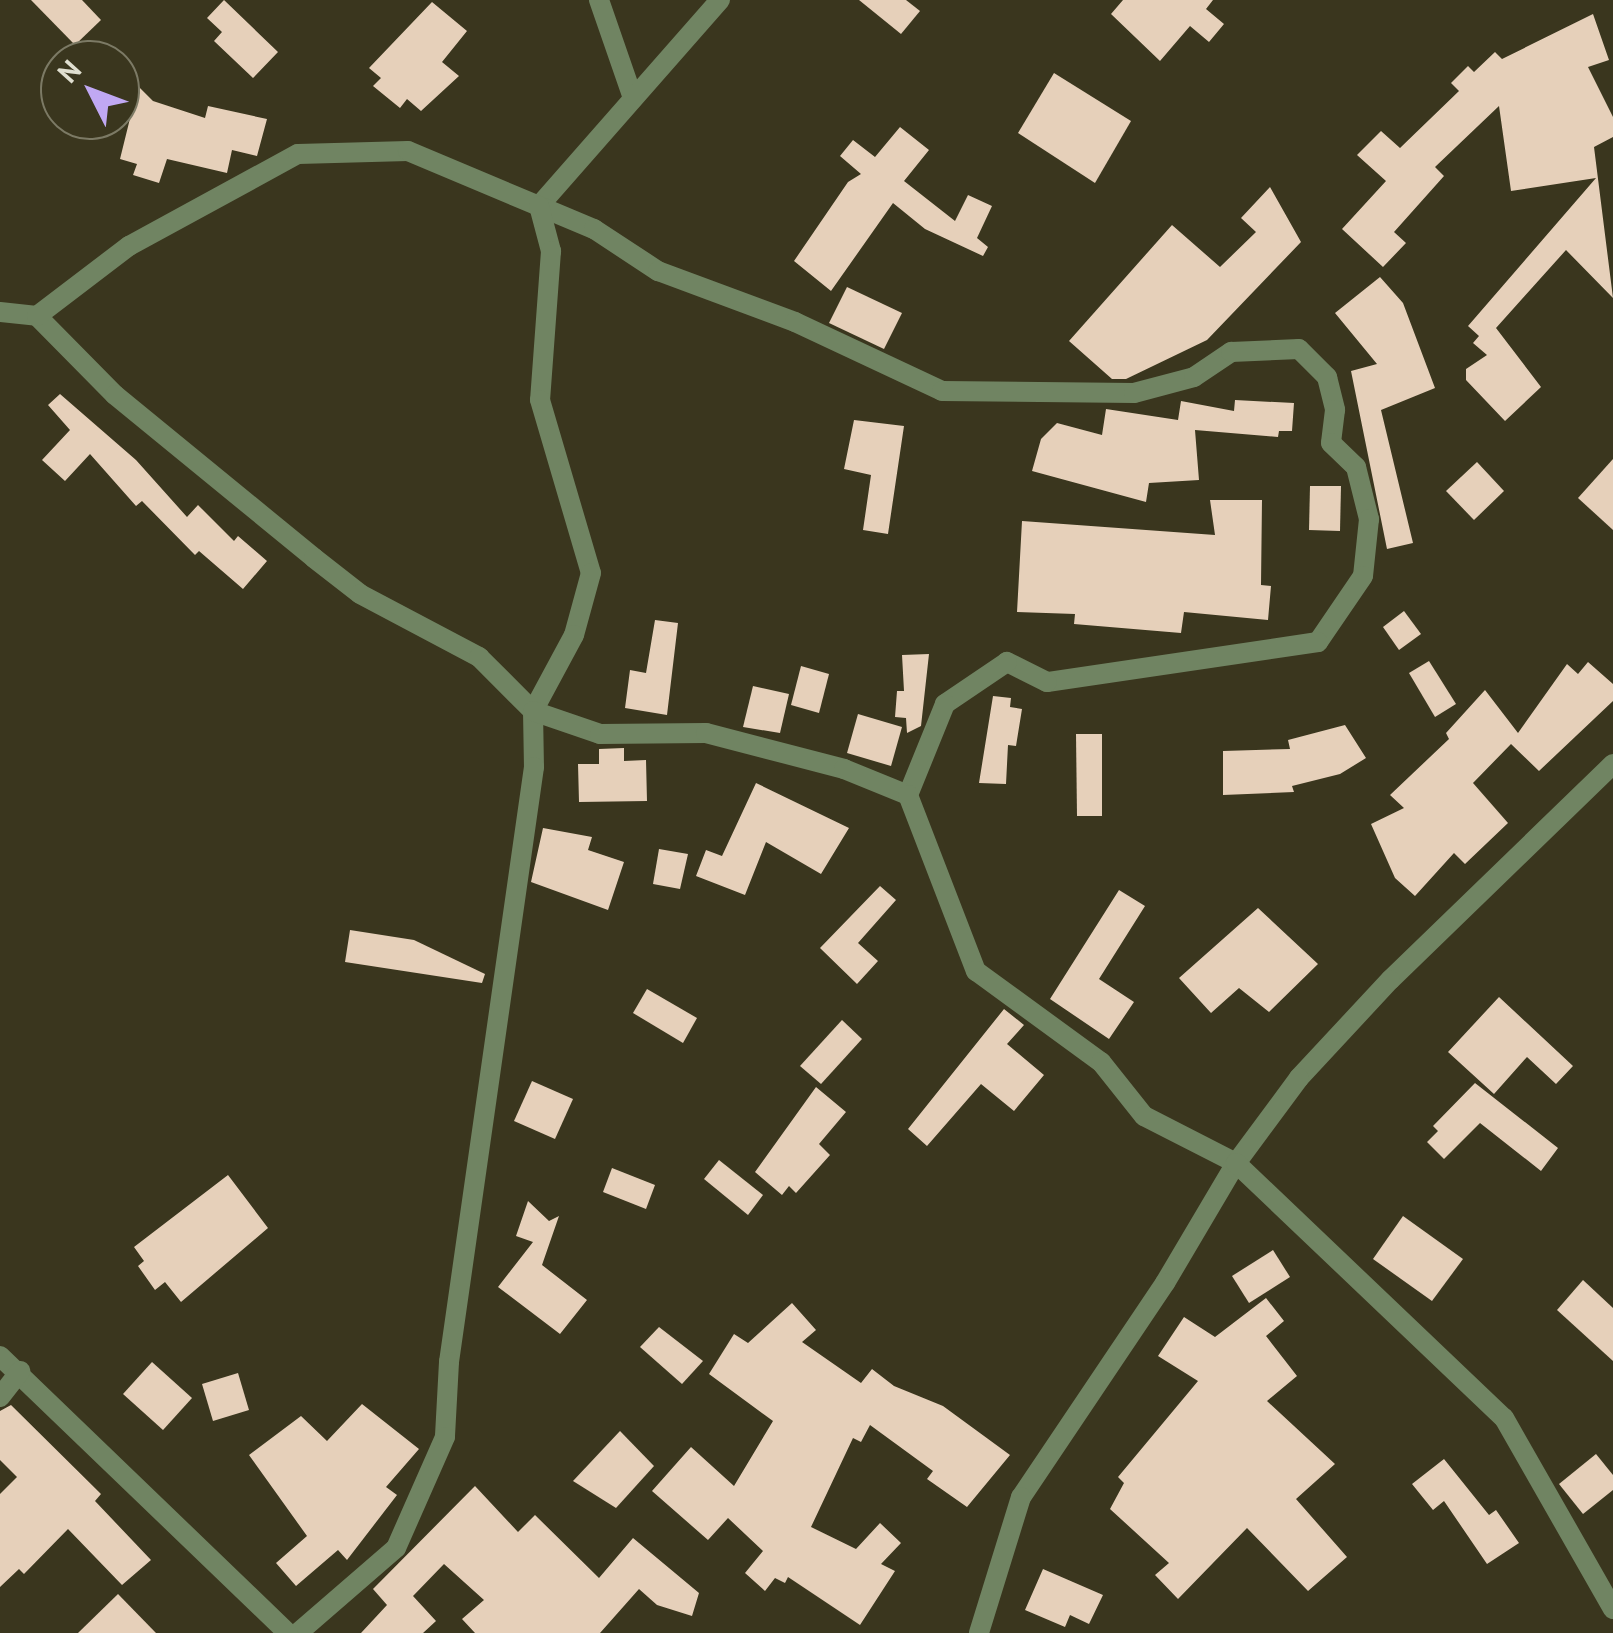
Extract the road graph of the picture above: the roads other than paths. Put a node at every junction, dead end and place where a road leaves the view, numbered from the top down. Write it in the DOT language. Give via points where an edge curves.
graph roads {
  1 [pos="599,0"];
  2 [pos="720,0"];
  3 [pos="633,98"];
  4 [pos="539,206"];
  5 [pos="0,312"];
  6 [pos="37,316"];
  7 [pos="533,711"];
  8 [pos="1613,764"];
  9 [pos="908,796"];
  10 [pos="1236,1163"];
  11 [pos="0,1356"];
  12 [pos="20,1371"];
  13 [pos="0,1397"];
  14 [pos="1613,1608"];
  15 [pos="288,1633"];
  16 [pos="298,1633"];
  17 [pos="979,1633"];
  1 -- 3 [label="street"];
  2 -- 3 [label="street"];
  3 -- 4 [label="street"];
  4 -- 6 [label="street" via="408,151 298,154 129,246"];
  4 -- 7 [label="street" via="551,251 540,400 591,574 574,635"];
  4 -- 9 [label="street" via="594,229 658,272 795,322 942,391 1134,393 1194,377 1231,352 1299,349 1327,377 1335,410 1332,442 1356,467 1369,519 1363,576 1318,642 1047,682 1007,662 945,704"];
  5 -- 6 [label="street"];
  6 -- 7 [label="street" via="116,394 314,558 360,594 479,657"];
  7 -- 9 [label="street" via="600,734 706,733 844,769"];
  7 -- 16 [label="street" via="534,767 449,1362 446,1436 396,1548"];
  8 -- 10 [label="street" via="1390,980 1299,1078"];
  9 -- 10 [label="street" via="976,971 1101,1062 1144,1116"];
  10 -- 14 [label="street" via="1504,1418"];
  10 -- 17 [label="street" via="1165,1283 1021,1497"];
  11 -- 12 [label="street"];
  12 -- 13 [label="street"];
  12 -- 15 [label="street"];
}
